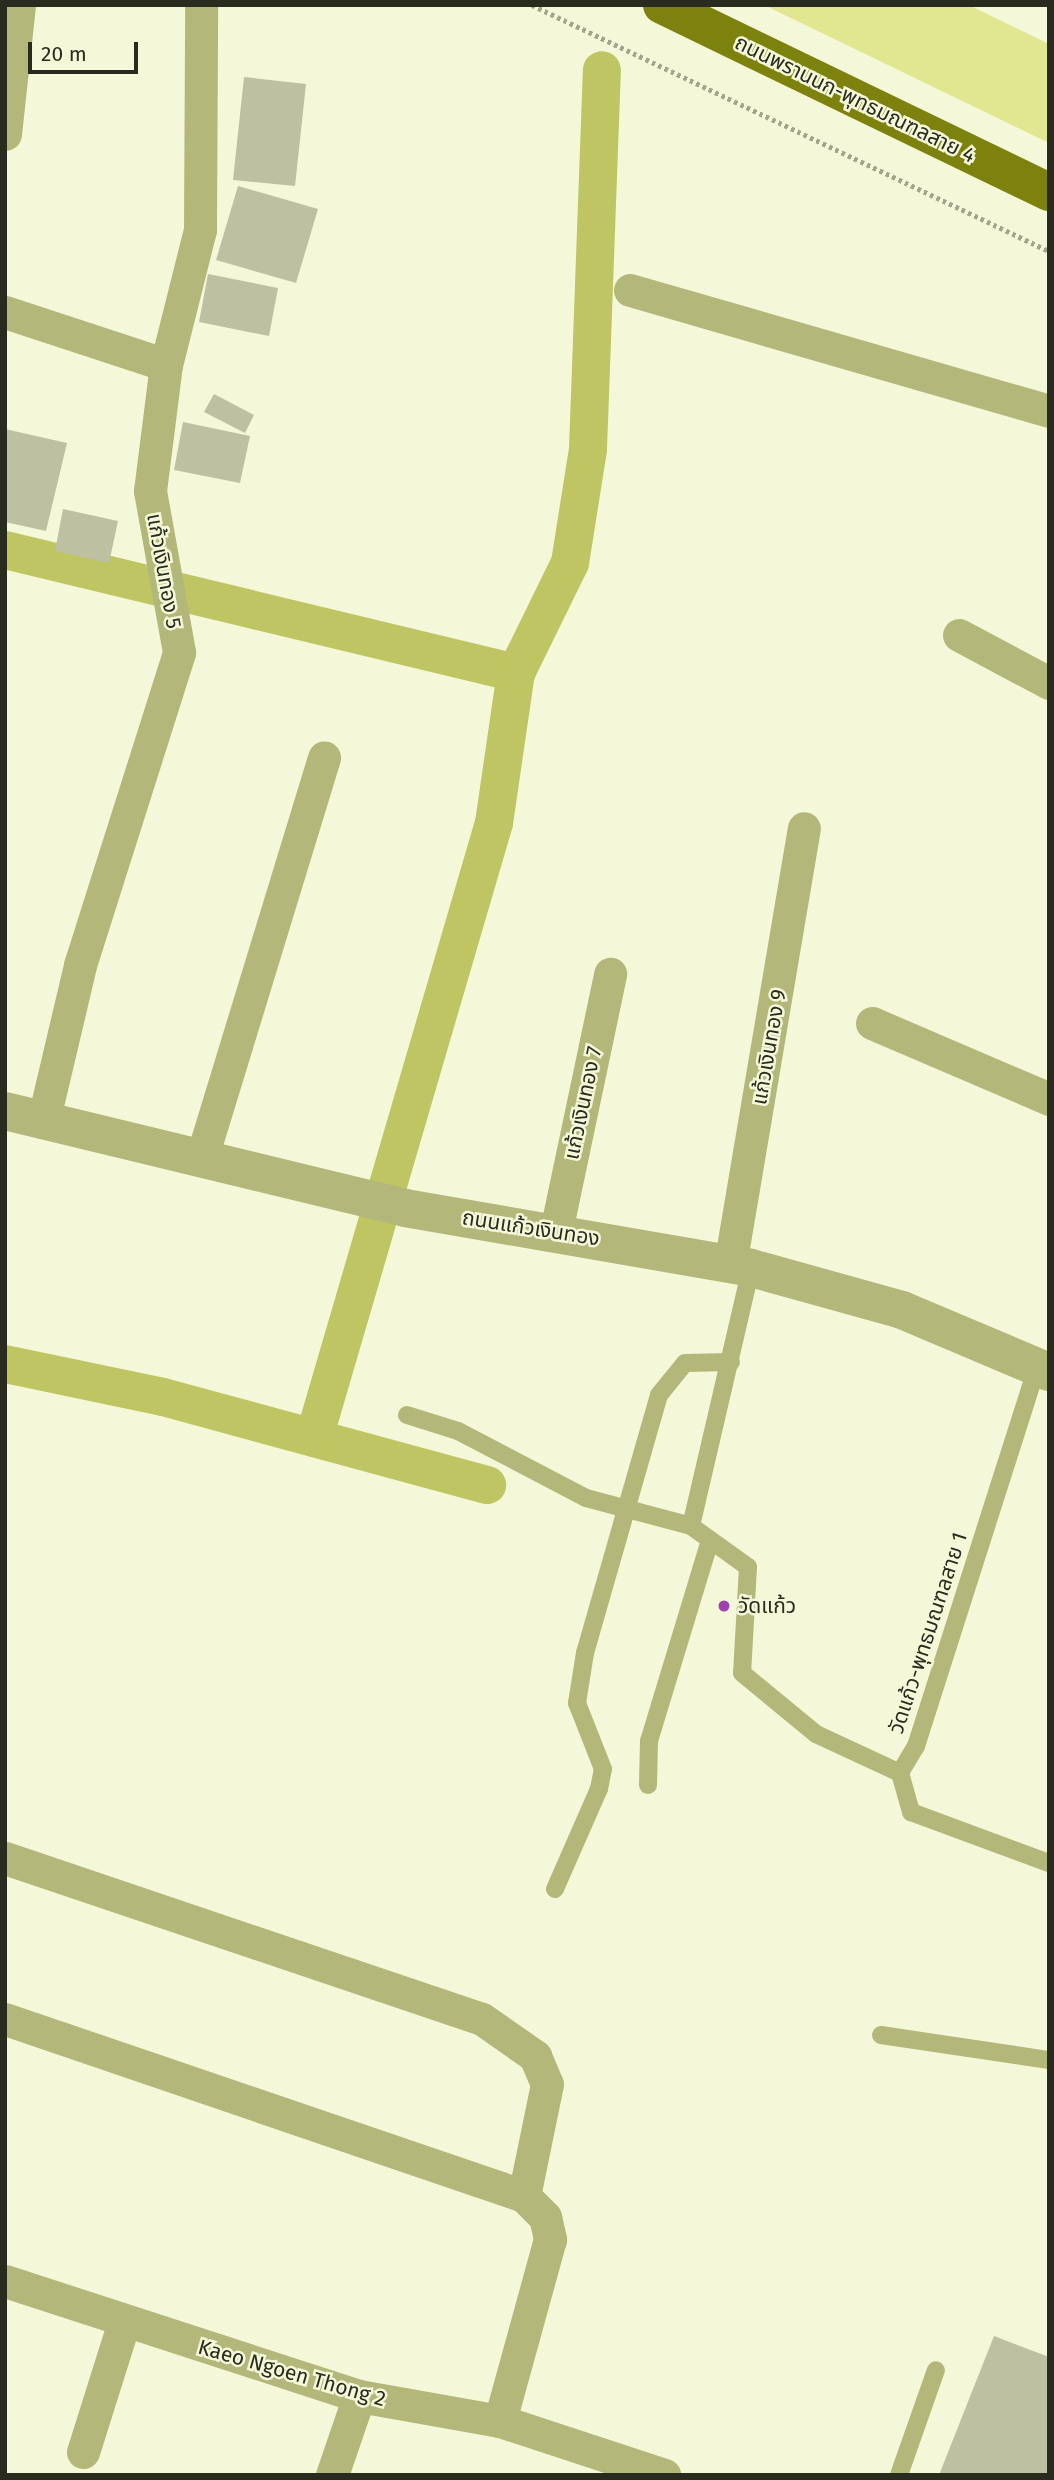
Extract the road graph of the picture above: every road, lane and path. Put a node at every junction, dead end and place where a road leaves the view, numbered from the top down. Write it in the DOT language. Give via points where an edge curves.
graph roads {
  1 [pos="19,5"];
  2 [pos="201,5"];
  3 [pos="532,5"];
  4 [pos="662,5"];
  5 [pos="5,134"];
  6 [pos="1049,192"];
  7 [pos="1049,251"];
  8 [pos="630,290"];
  9 [pos="5,312"];
  10 [pos="166,365"];
  11 [pos="1049,411"];
  12 [pos="959,635"];
  13 [pos="1049,683"];
  14 [pos="324,757"];
  15 [pos="804,828"];
  16 [pos="610,974"];
  17 [pos="872,1023"];
  18 [pos="1049,1099"];
  19 [pos="5,1111"];
  20 [pos="43,1122"];
  21 [pos="201,1160"];
  22 [pos="556,1231"];
  23 [pos="740,1267"];
  24 [pos="731,1362"];
  25 [pos="1043,1369"];
  26 [pos="407,1415"];
  27 [pos="630,1513"];
  28 [pos="691,1526"];
  29 [pos="710,1540"];
  30 [pos="900,1773"];
  31 [pos="648,1785"];
  32 [pos="5,1858"];
  33 [pos="1049,1863"];
  34 [pos="555,1889"];
  35 [pos="5,2019"];
  36 [pos="881,2035"];
  37 [pos="1049,2060"];
  38 [pos="524,2196"];
  39 [pos="5,2281"];
  40 [pos="124,2322"];
  41 [pos="936,2370"];
  42 [pos="359,2396"];
  43 [pos="500,2421"];
  44 [pos="83,2452"];
  45 [pos="332,2475"];
  46 [pos="664,2475"];
  47 [pos="899,2475"];
  1 -- 5 [label="street"];
  2 -- 10 [label="street, แก้วเงินทอง 5" via="200,230"];
  3 -- 7 [label="path"];
  4 -- 6 [label="main road, ถนนพรานนก-พุทธมณฑลสาย 4"];
  8 -- 11 [label="street"];
  9 -- 10 [label="street"];
  10 -- 20 [label="street, แก้วเงินทอง 5" via="150,491 179,652 80,965"];
  12 -- 13 [label="street"];
  14 -- 21 [label="street"];
  15 -- 23 [label="street, แก้วเงินทอง 9"];
  16 -- 22 [label="street, แก้วเงินทอง 7"];
  17 -- 18 [label="street"];
  19 -- 20 [label="street, ถนนแก้วเงินทอง"];
  20 -- 21 [label="street, ถนนแก้วเงินทอง"];
  21 -- 22 [label="street, ถนนแก้วเงินทอง" via="405,1208"];
  22 -- 23 [label="street, ถนนแก้วเงินทอง"];
  23 -- 24 [label="lane"];
  23 -- 25 [label="street, ถนนแก้วเงินทอง" via="902,1310"];
  24 -- 27 [label="lane" via="685,1363 670,1375 659,1395"];
  24 -- 28 [label="lane"];
  25 -- 30 [label="lane, วัดแก้ว-พุทธมณฑลสาย 1" via="916,1746"];
  26 -- 27 [label="lane" via="458,1431 586,1498"];
  27 -- 28 [label="lane"];
  27 -- 34 [label="lane" via="584,1653 577,1703 603,1769 599,1789"];
  28 -- 29 [label="lane"];
  29 -- 30 [label="lane" via="748,1567 742,1673 816,1734"];
  29 -- 31 [label="lane" via="649,1741"];
  30 -- 33 [label="lane" via="911,1812"];
  32 -- 38 [label="street" via="482,2019 519,2039 547,2084"];
  35 -- 38 [label="street"];
  36 -- 37 [label="lane"];
  38 -- 43 [label="street" via="545,2217 550,2239"];
  39 -- 40 [label="street, Kaeo Ngoen Thong 2"];
  40 -- 42 [label="street, Kaeo Ngoen Thong 2"];
  40 -- 44 [label="street"];
  41 -- 47 [label="lane"];
  42 -- 43 [label="street, Kaeo Ngoen Thong 2"];
  42 -- 45 [label="street"];
  43 -- 46 [label="street, Kaeo Ngoen Thong 2"];
}
